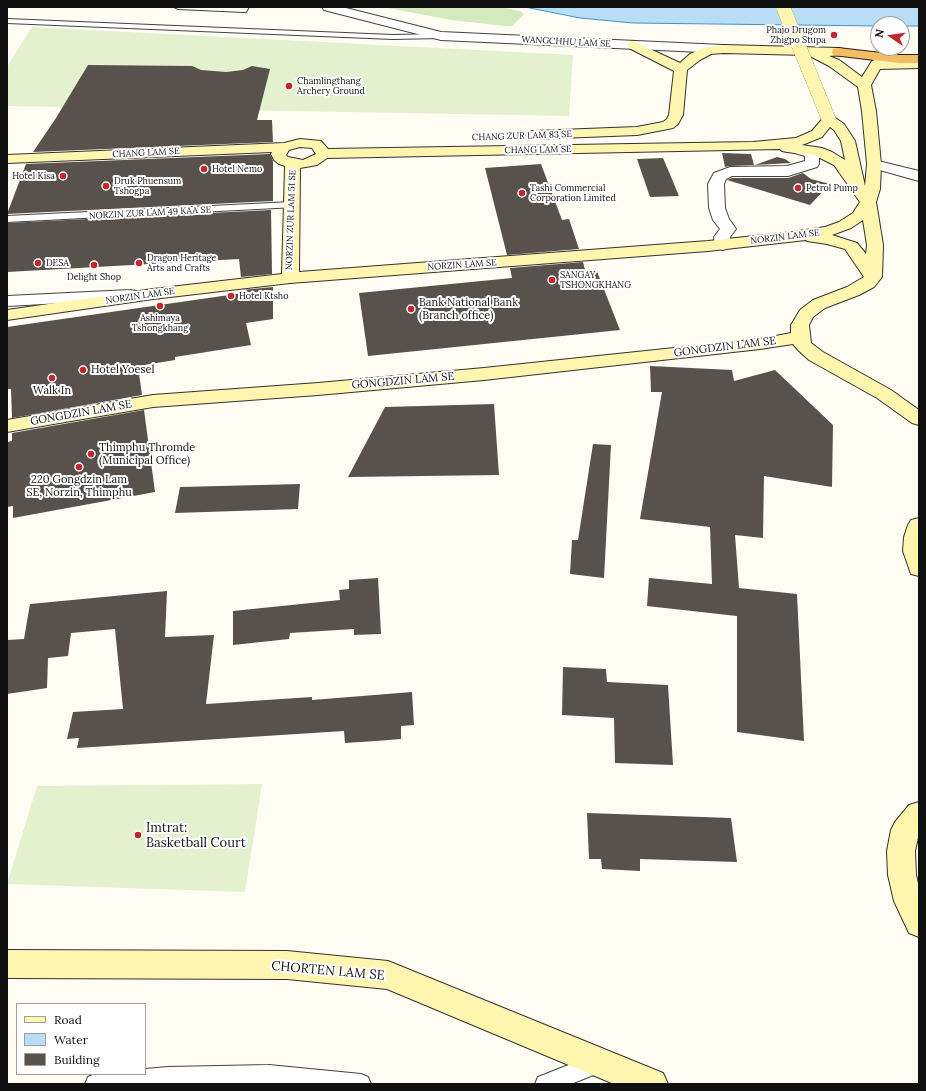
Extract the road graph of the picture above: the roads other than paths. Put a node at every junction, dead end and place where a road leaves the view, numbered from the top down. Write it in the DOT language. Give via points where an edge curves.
graph roads {
  1 [pos="178,7"];
  2 [pos="182,7"];
  3 [pos="245,7"];
  4 [pos="328,7"];
  5 [pos="783,7"];
  6 [pos="174,16"];
  7 [pos="7,21"];
  8 [pos="441,36"];
  9 [pos="633,46"];
  10 [pos="723,49"];
  11 [pos="807,51"];
  12 [pos="838,52"];
  13 [pos="919,52"];
  14 [pos="899,59"];
  15 [pos="919,59"];
  16 [pos="919,64"];
  17 [pos="681,69"];
  18 [pos="874,69"];
  19 [pos="864,85"];
  20 [pos="829,120"];
  21 [pos="518,136"];
  22 [pos="470,138"];
  23 [pos="754,146"];
  24 [pos="793,148"];
  25 [pos="319,149"];
  26 [pos="282,152"];
  27 [pos="369,153"];
  28 [pos="7,159"];
  29 [pos="293,163"];
  30 [pos="874,164"];
  31 [pos="7,169"];
  32 [pos="919,176"];
  33 [pos="856,184"];
  34 [pos="293,199"];
  35 [pos="868,202"];
  36 [pos="7,219"];
  37 [pos="792,237"];
  38 [pos="723,245"];
  39 [pos="873,277"];
  40 [pos="290,278"];
  41 [pos="153,294"];
  42 [pos="7,301"];
  43 [pos="7,315"];
  44 [pos="800,337"];
  45 [pos="919,419"];
  46 [pos="7,426"];
  47 [pos="919,525"];
  48 [pos="919,568"];
  49 [pos="919,813"];
  50 [pos="919,924"];
  51 [pos="7,964"];
  52 [pos="599,1063"];
  53 [pos="95,1084"];
  54 [pos="361,1084"];
  55 [pos="545,1084"];
  56 [pos="652,1084"];
  1 -- 2 [label="lane"];
  2 -- 3 [label="lane" via="243,10"];
  2 -- 6 [label="lane"];
  4 -- 8 [label="street, WANGCHHU LAM SE"];
  5 -- 20 [label="main road, bridge"];
  7 -- 8 [label="lane" via="394,37"];
  8 -- 9 [label="street, WANGCHHU LAM SE"];
  9 -- 10 [label="street, WANGCHHU LAM SE"];
  9 -- 17 [label="main road"];
  10 -- 11 [label="main road, WANGCHHU LAM SE"];
  10 -- 17 [label="main road" via="708,51 695,57"];
  11 -- 12 [label="main road, WANGCHHU LAM SE"];
  11 -- 19 [label="main road" via="834,63"];
  12 -- 13 [label="highway"];
  12 -- 14 [label="highway"];
  14 -- 15 [label="highway"];
  14 -- 18 [label="main road" via="881,62"];
  16 -- 18 [label="main road" via="889,65"];
  17 -- 21 [label="main road, CHANG ZUR LAM 83 SE" via="676,115 668,125 637,131"];
  18 -- 19 [label="main road"];
  19 -- 30 [label="main road, NORZIN LAM SE"];
  20 -- 23 [label="main road, CHANG LAM SE" via="817,134 801,141"];
  20 -- 33 [label="main road" via="839,127 848,141 854,161"];
  22 -- 25 [label="main road, CHANG ZUR LAM 83 SE"];
  23 -- 24 [label="main road, CHANG LAM SE"];
  23 -- 27 [label="main road, CHANG LAM SE"];
  24 -- 33 [label="main road, CHANG LAM SE" via="817,151 834,158"];
  24 -- 38 [label="street" via="812,154 812,164 788,171 730,172 719,176 716,184 717,208 721,220 728,229 722,237"];
  25 -- 26 [label="main road" via="300,143"];
  25 -- 27 [label="main road, CHANG LAM SE"];
  25 -- 29 [label="main road" via="320,158 312,162"];
  26 -- 28 [label="main road, CHANG LAM SE"];
  26 -- 29 [label="main road" via="284,161"];
  26 -- 31 [label="main road, CHANG LAM SE" via="96,166"];
  27 -- 34 [label="main road" via="318,165 298,181"];
  29 -- 34 [label="main road, NORZIN ZUR LAM 51 SE"];
  30 -- 32 [label="street"];
  30 -- 35 [label="main road, NORZIN LAM SE"];
  33 -- 35 [label="main road, CHANG LAM SE"];
  34 -- 36 [label="lane, NORZIN ZUR LAM 49 KAA SE"];
  34 -- 40 [label="main road, NORZIN ZUR LAM 51 SE"];
  35 -- 37 [label="main road, NORZIN LAM SE" via="859,216 845,225 828,231"];
  35 -- 39 [label="main road" via="875,245"];
  37 -- 38 [label="main road, NORZIN LAM SE"];
  37 -- 39 [label="main road" via="824,238 851,246"];
  38 -- 40 [label="main road, NORZIN LAM SE"];
  39 -- 44 [label="main road" via="868,283 819,304 806,314 800,325"];
  40 -- 41 [label="main road, NORZIN LAM SE"];
  41 -- 42 [label="street"];
  41 -- 43 [label="main road, NORZIN LAM SE"];
  44 -- 45 [label="main road" via="804,346 816,356 884,394"];
  44 -- 46 [label="main road, GONGDZIN LAM SE" via="760,344 484,374 153,401"];
  47 -- 48 [label="main road" via="914,551"];
  49 -- 50 [label="main road" via="905,830 900,851 902,875"];
  51 -- 52 [label="main road, CHORTEN LAM SE" via="287,965 388,975"];
  52 -- 55 [label="lane"];
  52 -- 56 [label="main road, CHORTEN LAM SE"];
  53 -- 54 [label="lane" via="168,1077 269,1075"];
}
